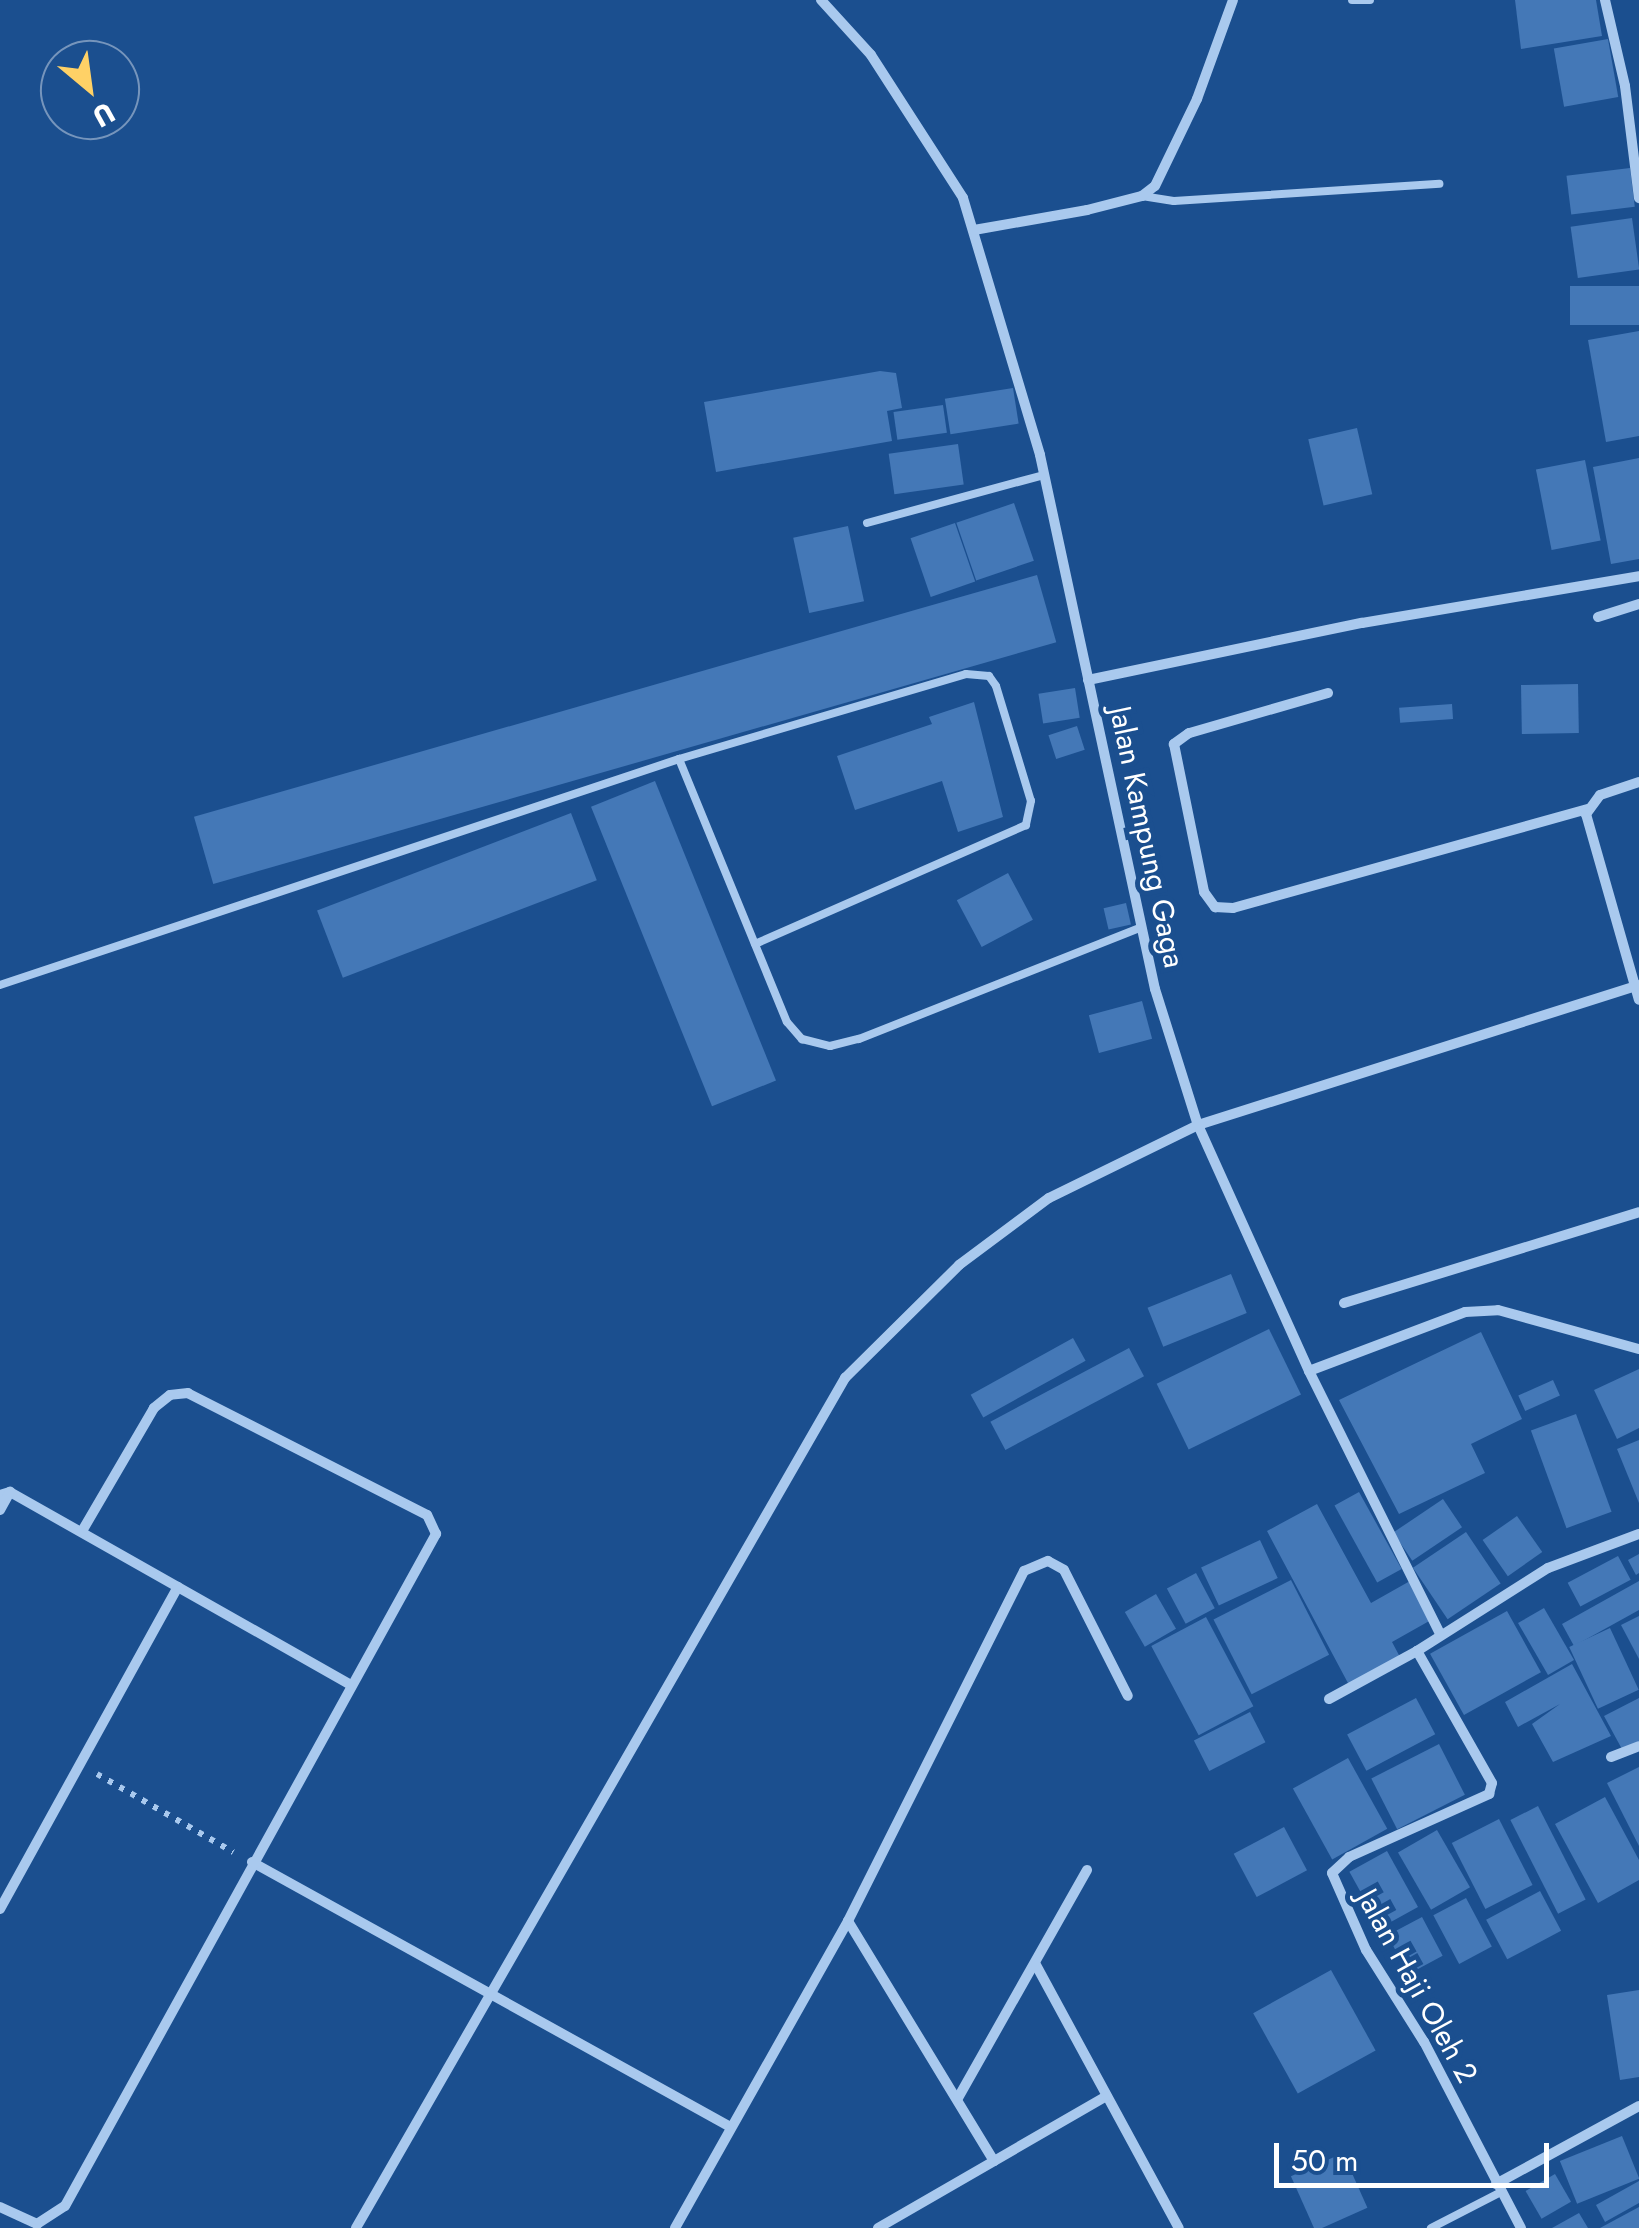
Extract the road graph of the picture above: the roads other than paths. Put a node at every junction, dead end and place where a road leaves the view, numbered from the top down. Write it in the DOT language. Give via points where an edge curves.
graph roads {
  1 [pos="821,0"];
  2 [pos="1233,0"];
  3 [pos="1352,0"];
  4 [pos="1370,0"];
  5 [pos="1605,0"];
  6 [pos="1439,184"];
  7 [pos="1142,196"];
  8 [pos="1639,198"];
  9 [pos="974,230"];
  10 [pos="1044,475"];
  11 [pos="867,523"];
  12 [pos="1639,576"];
  13 [pos="1639,604"];
  14 [pos="1598,617"];
  15 [pos="1088,680"];
  16 [pos="1328,692"];
  17 [pos="679,759"];
  18 [pos="1639,782"];
  19 [pos="1588,809"];
  20 [pos="1140,928"];
  21 [pos="755,944"];
  22 [pos="0,984"];
  23 [pos="1637,985"];
  24 [pos="1639,1000"];
  25 [pos="1198,1125"];
  26 [pos="1639,1212"];
  27 [pos="1344,1303"];
  28 [pos="1639,1350"];
  29 [pos="1309,1371"];
  30 [pos="5,1494"];
  31 [pos="0,1510"];
  32 [pos="82,1531"];
  33 [pos="1639,1534"];
  34 [pos="178,1586"];
  35 [pos="1439,1632"];
  36 [pos="1417,1651"];
  37 [pos="351,1685"];
  38 [pos="1128,1696"];
  39 [pos="1329,1699"];
  40 [pos="1639,1746"];
  41 [pos="1611,1758"];
  42 [pos="252,1862"];
  43 [pos="1086,1870"];
  44 [pos="0,1909"];
  45 [pos="848,1921"];
  46 [pos="1036,1965"];
  47 [pos="489,1990"];
  48 [pos="1107,2096"];
  49 [pos="958,2098"];
  50 [pos="1639,2106"];
  51 [pos="727,2125"];
  52 [pos="994,2161"];
  53 [pos="1498,2188"];
  54 [pos="0,2206"];
  55 [pos="356,2228"];
  56 [pos="674,2228"];
  57 [pos="878,2228"];
  58 [pos="1179,2228"];
  59 [pos="1430,2228"];
  60 [pos="1521,2228"];
  1 -- 9 [label="street, Jalan Kampung Gaga" via="892,85 963,198"];
  2 -- 7 [label="street" via="1165,172"];
  3 -- 4 [label="lane"];
  5 -- 8 [label="street" via="1625,86"];
  6 -- 7 [label="lane" via="1174,201"];
  7 -- 9 [label="street"];
  9 -- 10 [label="street, Jalan Kampung Gaga"];
  10 -- 11 [label="lane"];
  10 -- 15 [label="street, Jalan Kampung Gaga"];
  12 -- 15 [label="street" via="1362,622"];
  13 -- 14 [label="street"];
  15 -- 20 [label="street, Jalan Kampung Gaga"];
  16 -- 19 [label="street" via="1189,733 1174,744 1204,892 1214,907 1233,908"];
  17 -- 21 [label="lane"];
  17 -- 21 [label="lane" via="966,674 989,676 996,686 1032,801 1026,826"];
  17 -- 22 [label="lane"];
  18 -- 19 [label="street" via="1600,794"];
  19 -- 23 [label="street"];
  20 -- 21 [label="lane" via="830,1046 802,1039 786,1022"];
  20 -- 25 [label="street, Jalan Kampung Gaga"];
  23 -- 24 [label="street"];
  23 -- 25 [label="street"];
  25 -- 29 [label="street, Jalan Kampung Gaga"];
  25 -- 47 [label="street" via="1049,1198 959,1266 844,1378"];
  26 -- 27 [label="street"];
  28 -- 29 [label="street" via="1498,1310 1466,1312"];
  29 -- 35 [label="street, Jalan Kampung Gaga"];
  30 -- 31 [label="street"];
  30 -- 32 [label="street"];
  32 -- 34 [label="street"];
  32 -- 37 [label="street" via="154,1408 182,1393 426,1514 436,1529 434,1544"];
  33 -- 35 [label="street" via="1548,1568"];
  34 -- 37 [label="street"];
  34 -- 44 [label="street"];
  35 -- 36 [label="street"];
  36 -- 39 [label="street"];
  36 -- 53 [label="street, Jalan Haji Oleh 2" via="1492,1783 1488,1794 1349,1857 1332,1873 1333,1887 1424,2042"];
  37 -- 42 [label="street"];
  38 -- 45 [label="street" via="1064,1570 1048,1562 1024,1571"];
  40 -- 41 [label="street"];
  42 -- 47 [label="street"];
  42 -- 54 [label="street" via="60,2213 38,2224"];
  43 -- 46 [label="street"];
  45 -- 49 [label="street"];
  45 -- 51 [label="street"];
  46 -- 48 [label="street"];
  46 -- 49 [label="street"];
  47 -- 51 [label="street"];
  47 -- 55 [label="street"];
  48 -- 52 [label="street"];
  48 -- 58 [label="street"];
  49 -- 52 [label="street"];
  50 -- 53 [label="street"];
  51 -- 56 [label="street"];
  52 -- 57 [label="street"];
  53 -- 59 [label="lane"];
  53 -- 60 [label="street, Jalan Haji Oleh 2"];
}
